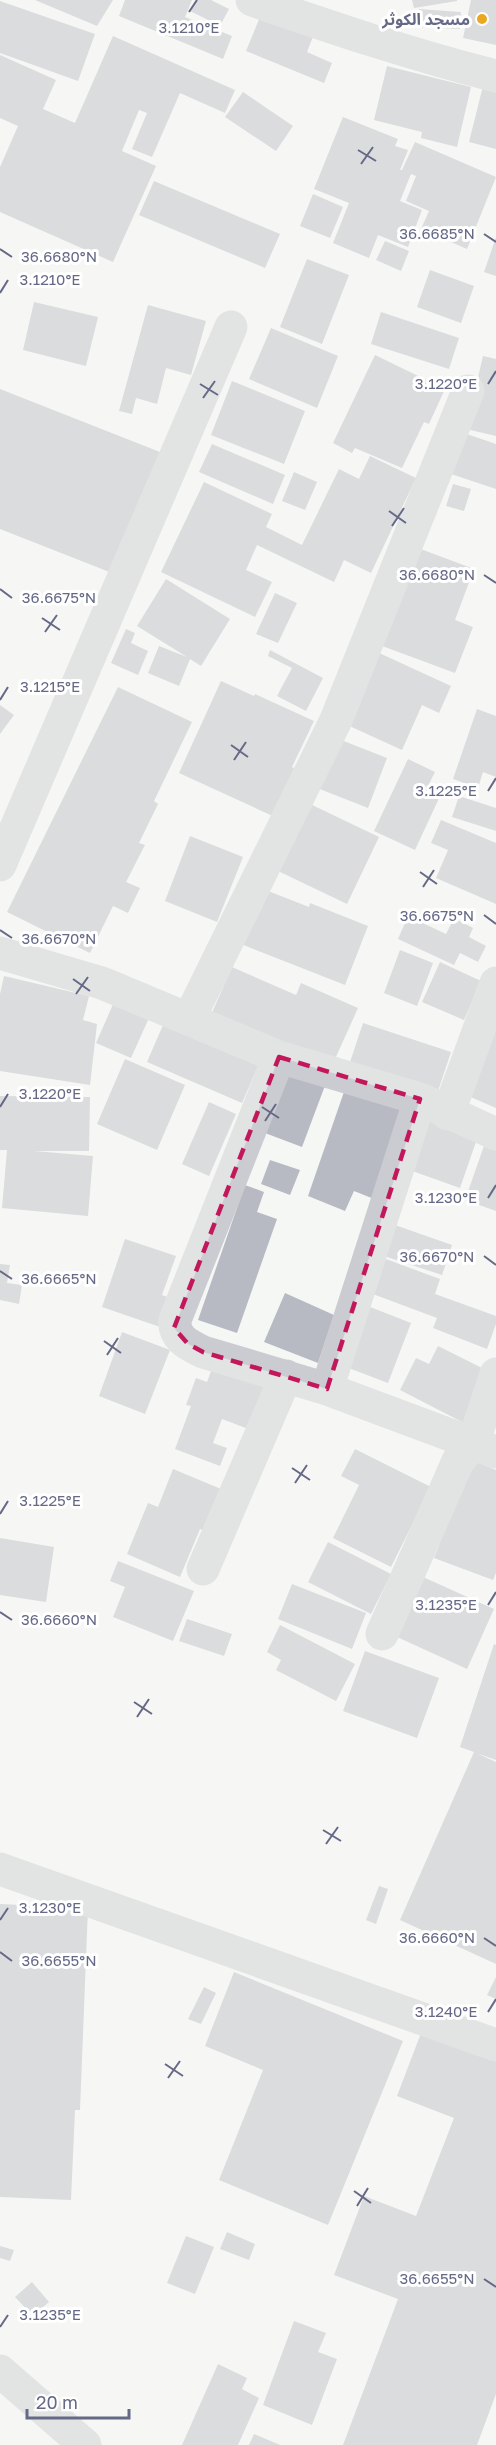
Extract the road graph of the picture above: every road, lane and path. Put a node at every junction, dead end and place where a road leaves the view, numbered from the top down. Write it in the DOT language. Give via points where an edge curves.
graph roads {
  1 [pos="252,0"];
  2 [pos="496,76"];
  3 [pos="231,327"];
  4 [pos="468,391"];
  5 [pos="0,865"];
  6 [pos="0,953"];
  7 [pos="496,983"];
  8 [pos="189,1019"];
  9 [pos="279,1057"];
  10 [pos="420,1100"];
  11 [pos="448,1114"];
  12 [pos="496,1134"];
  13 [pos="496,1374"];
  14 [pos="286,1376"];
  15 [pos="327,1389"];
  16 [pos="485,1448"];
  17 [pos="203,1569"];
  18 [pos="382,1634"];
  19 [pos="0,1869"];
  20 [pos="496,2045"];
  21 [pos="0,2371"];
  22 [pos="85,2445"];
  1 -- 2 [label="street"];
  3 -- 5 [label="street"];
  4 -- 8 [label="street" via="336,720"];
  6 -- 8 [label="street" via="102,983"];
  7 -- 11 [label="street"];
  8 -- 9 [label="street"];
  9 -- 10 [label="street"];
  9 -- 14 [label="street" via="174,1328 180,1338 203,1352"];
  10 -- 11 [label="street"];
  10 -- 15 [label="street"];
  11 -- 12 [label="street"];
  13 -- 16 [label="street"];
  14 -- 15 [label="street"];
  14 -- 17 [label="street"];
  15 -- 16 [label="street"];
  16 -- 18 [label="street" via="458,1461"];
  19 -- 20 [label="street"];
  21 -- 22 [label="street"];
}
